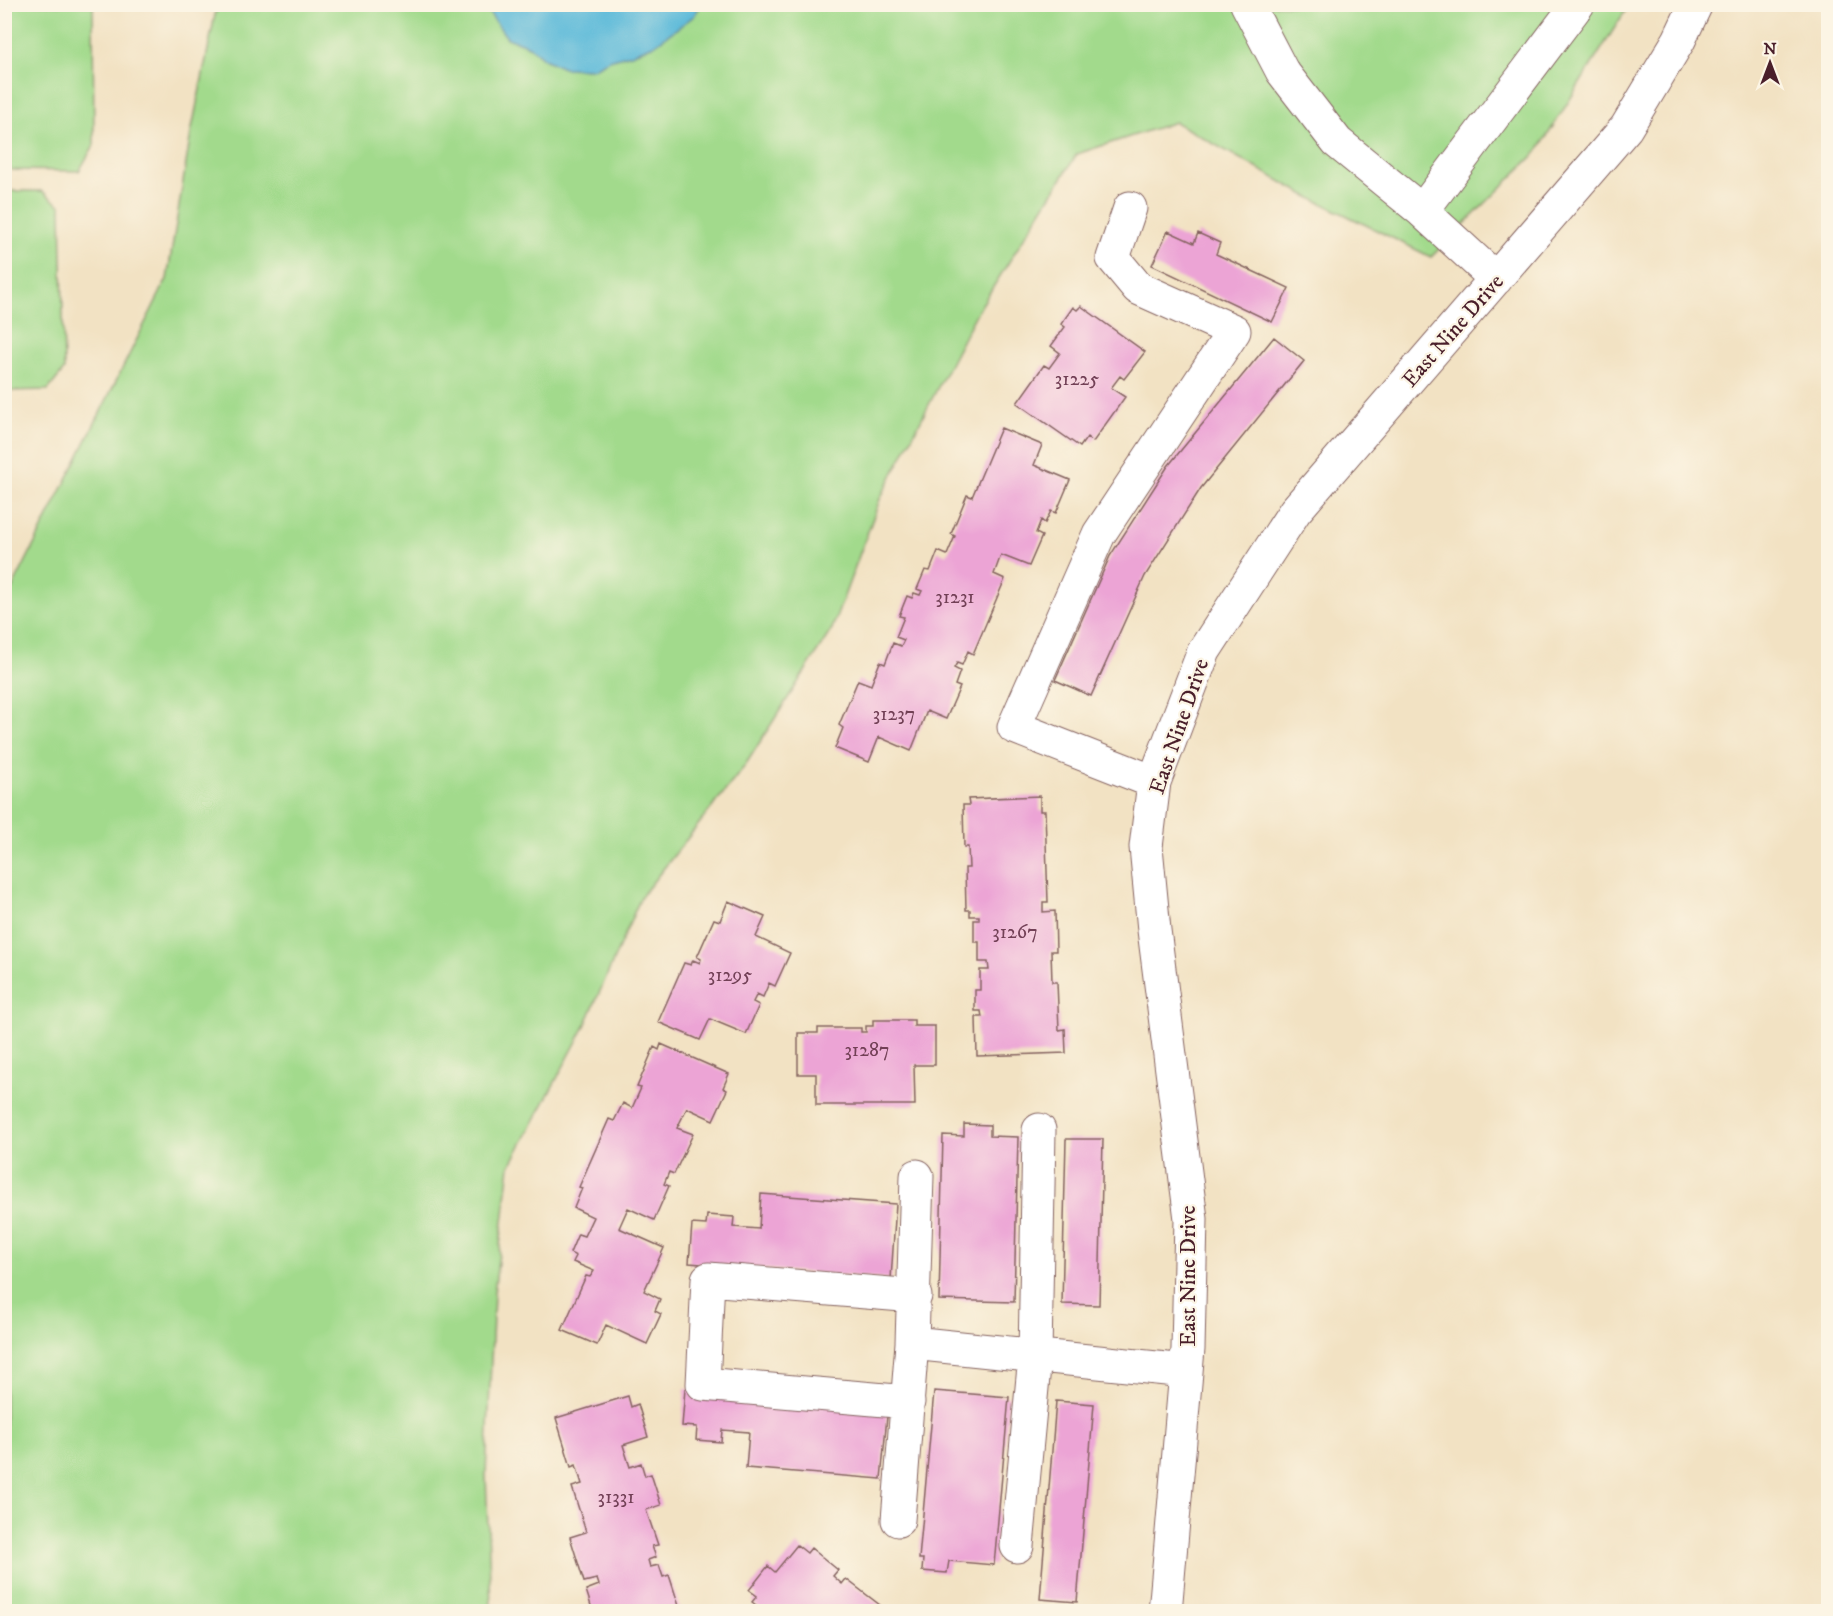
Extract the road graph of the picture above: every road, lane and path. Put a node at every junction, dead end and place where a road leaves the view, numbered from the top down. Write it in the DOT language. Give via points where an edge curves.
graph roads {
  1 [pos="1247,4"];
  2 [pos="1578,4"];
  3 [pos="1696,4"];
  4 [pos="1130,208"];
  5 [pos="1422,211"];
  6 [pos="1496,279"];
  7 [pos="1154,782"];
  8 [pos="1039,1130"];
  9 [pos="917,1176"];
  10 [pos="915,1296"];
  11 [pos="912,1343"];
  12 [pos="1035,1356"];
  13 [pos="1186,1371"];
  14 [pos="908,1402"];
  15 [pos="898,1520"];
  16 [pos="1017,1546"];
  17 [pos="1165,1611"];
  1 -- 5 [label="street" via="1282,71 1337,142"];
  2 -- 5 [label="street"];
  3 -- 6 [label="street, East Nine Drive" via="1626,128"];
  4 -- 7 [label="street" via="1113,258 1138,288 1234,331 1099,534 1014,726"];
  5 -- 6 [label="street"];
  6 -- 7 [label="street, East Nine Drive" via="1295,511 1204,651"];
  7 -- 13 [label="street, East Nine Drive" via="1146,846 1191,1219"];
  8 -- 12 [label="street"];
  9 -- 10 [label="street"];
  10 -- 11 [label="street"];
  10 -- 14 [label="street" via="708,1279 703,1384"];
  11 -- 12 [label="street"];
  11 -- 14 [label="street"];
  12 -- 13 [label="street"];
  12 -- 16 [label="street"];
  13 -- 17 [label="street, East Nine Drive"];
  14 -- 15 [label="street"];
}
